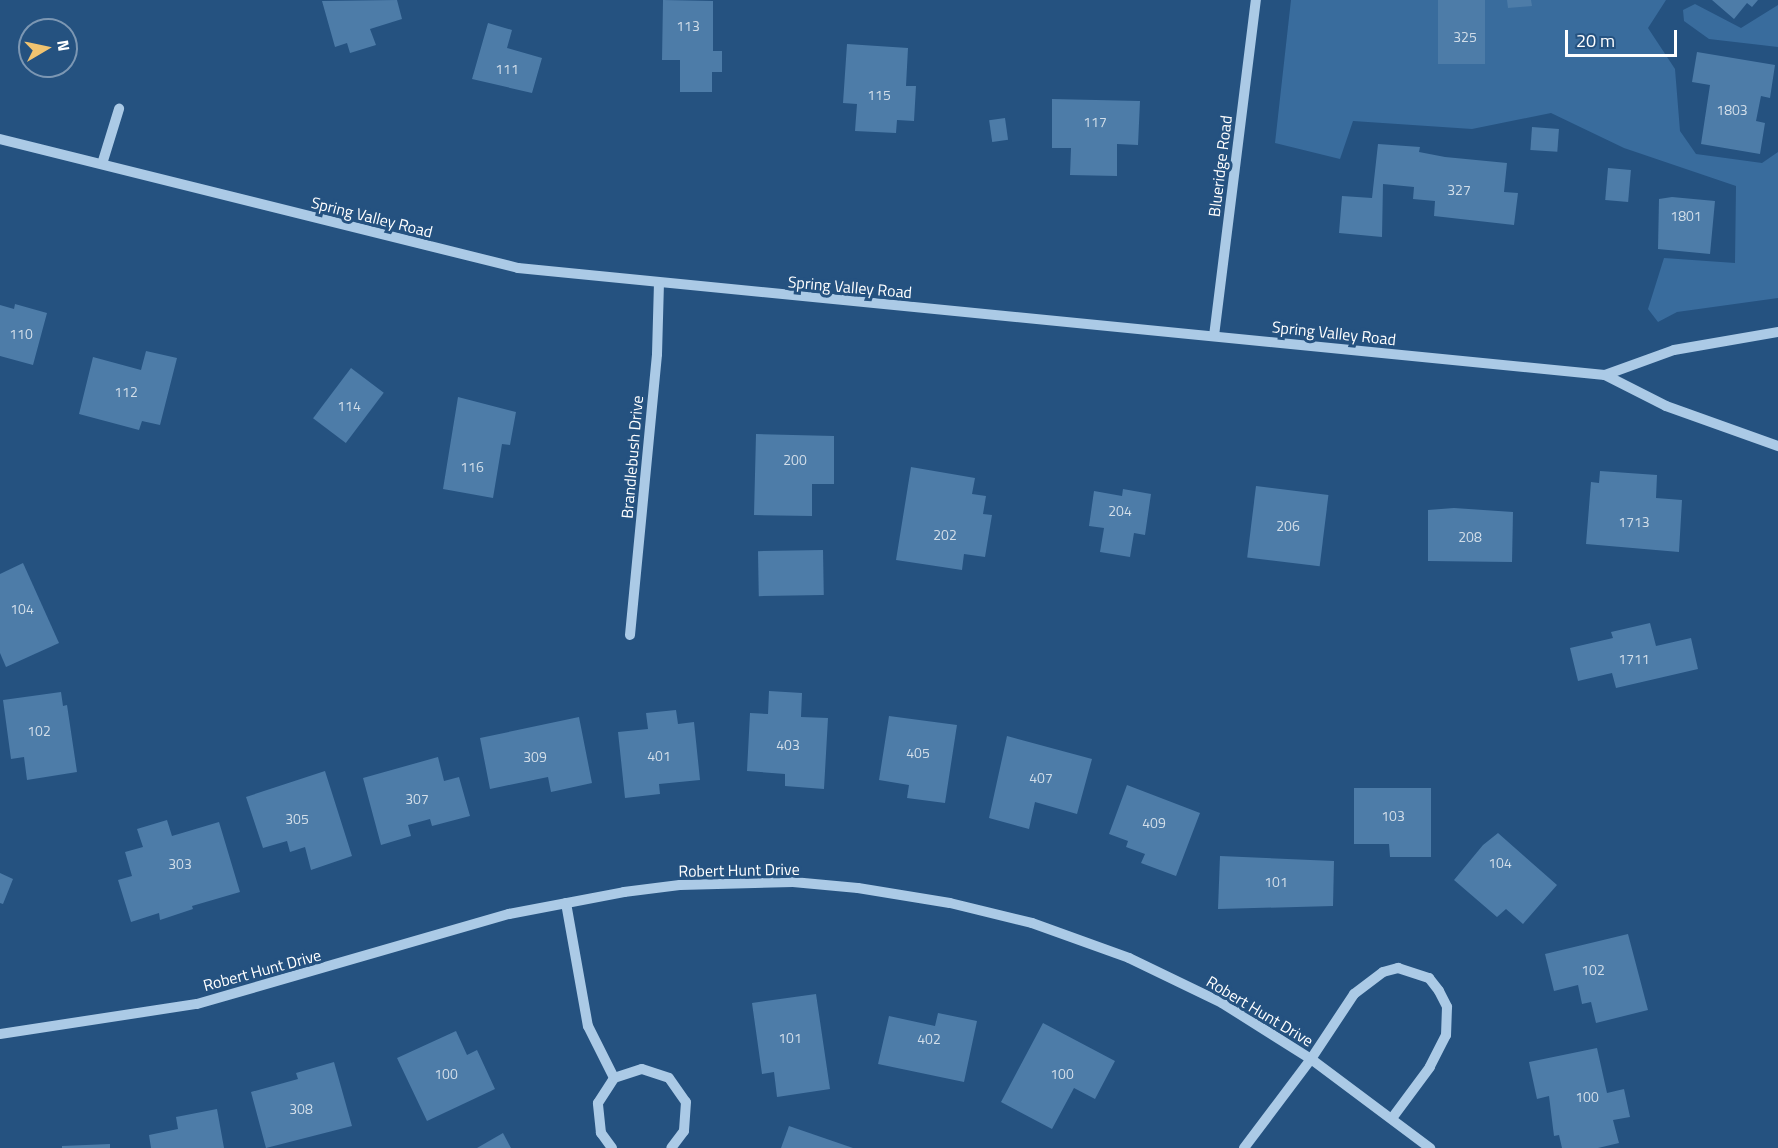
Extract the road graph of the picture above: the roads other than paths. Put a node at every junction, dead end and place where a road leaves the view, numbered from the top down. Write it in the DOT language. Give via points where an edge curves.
graph roads {
  1 [pos="1256,0"];
  2 [pos="119,109"];
  3 [pos="0,139"];
  4 [pos="102,164"];
  5 [pos="659,283"];
  6 [pos="1778,332"];
  7 [pos="1214,336"];
  8 [pos="1605,375"];
  9 [pos="1778,446"];
  10 [pos="630,635"];
  11 [pos="566,903"];
  12 [pos="0,1034"];
  13 [pos="1311,1059"];
  14 [pos="614,1078"];
  15 [pos="1393,1117"];
  16 [pos="612,1148"];
  17 [pos="671,1148"];
  18 [pos="1244,1148"];
  19 [pos="1430,1148"];
  1 -- 7 [label="street, Blueridge Road"];
  2 -- 4 [label="street"];
  3 -- 4 [label="street, Spring Valley Road"];
  4 -- 5 [label="street, Spring Valley Road" via="518,268"];
  5 -- 7 [label="street, Spring Valley Road"];
  5 -- 10 [label="street, Brandlebush Drive" via="657,354"];
  6 -- 8 [label="street, Spring Valley Road" via="1674,350"];
  7 -- 8 [label="street, Spring Valley Road"];
  8 -- 9 [label="street, Spring Valley Road" via="1666,406"];
  11 -- 12 [label="street, Robert Hunt Drive" via="509,914 197,1004"];
  11 -- 13 [label="street, Robert Hunt Drive" via="680,885 792,882 950,903 1032,923 1129,958 1222,1003"];
  11 -- 14 [label="street" via="588,1026"];
  13 -- 15 [label="street, Robert Hunt Drive"];
  13 -- 15 [label="street" via="1354,993 1383,972 1398,968 1430,978 1447,1006 1446,1035 1430,1067"];
  13 -- 18 [label="street"];
  14 -- 16 [label="street" via="604,1089 597,1119"];
  14 -- 17 [label="street" via="627,1071 656,1071 679,1089 687,1116 684,1131"];
  15 -- 19 [label="street, Robert Hunt Drive"];
}
